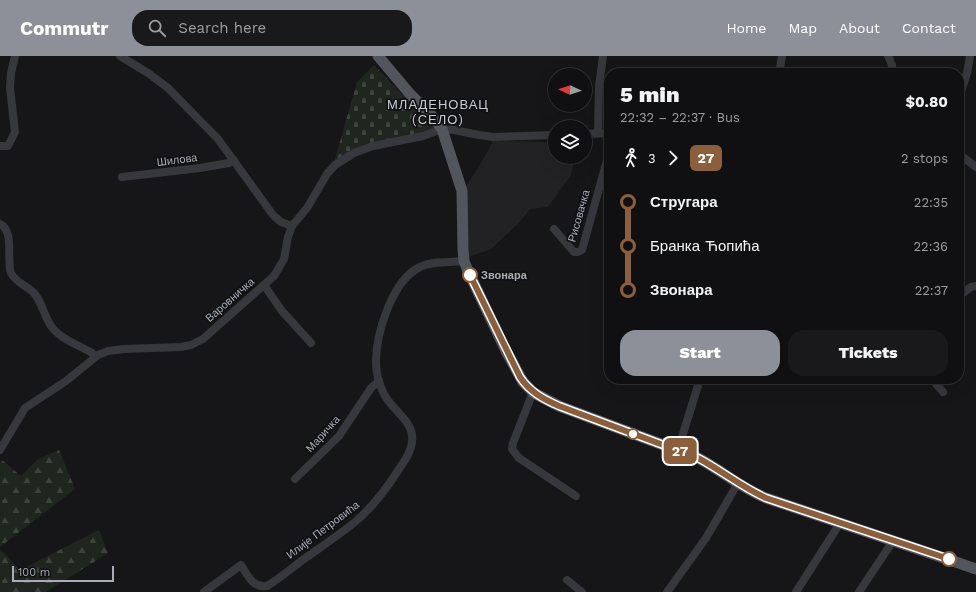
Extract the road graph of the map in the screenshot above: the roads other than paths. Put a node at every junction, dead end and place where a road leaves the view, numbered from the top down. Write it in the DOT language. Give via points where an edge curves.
graph roads {
  1 [pos="15,56"];
  2 [pos="120,56"];
  3 [pos="378,56"];
  4 [pos="603,56"];
  5 [pos="782,56"];
  6 [pos="888,56"];
  7 [pos="970,56"];
  8 [pos="780,68"];
  9 [pos="892,68"];
  10 [pos="964,82"];
  11 [pos="442,129"];
  12 [pos="604,132"];
  13 [pos="592,133"];
  14 [pos="598,133"];
  15 [pos="548,135"];
  16 [pos="0,146"];
  17 [pos="964,158"];
  18 [pos="234,160"];
  19 [pos="976,167"];
  20 [pos="604,171"];
  21 [pos="122,177"];
  22 [pos="0,224"];
  23 [pos="292,226"];
  24 [pos="554,229"];
  25 [pos="464,261"];
  26 [pos="264,285"];
  27 [pos="976,286"];
  28 [pos="964,292"];
  29 [pos="311,343"];
  30 [pos="95,357"];
  31 [pos="379,381"];
  32 [pos="698,384"];
  33 [pos="937,384"];
  34 [pos="532,392"];
  35 [pos="944,392"];
  36 [pos="0,450"];
  37 [pos="678,450"];
  38 [pos="295,479"];
  39 [pos="738,483"];
  40 [pos="576,496"];
  41 [pos="840,523"];
  42 [pos="894,541"];
  43 [pos="976,569"];
  44 [pos="567,580"];
  45 [pos="204,592"];
  46 [pos="582,592"];
  47 [pos="667,592"];
  48 [pos="796,592"];
  49 [pos="859,592"];
  1 -- 16 [label="street" via="10,88 15,132 8,146"];
  2 -- 18 [label="street" via="168,88 218,139"];
  3 -- 11 [label="main road"];
  4 -- 14 [label="street" via="599,86"];
  5 -- 8 [label="street"];
  6 -- 9 [label="street"];
  7 -- 10 [label="street"];
  11 -- 15 [label="street" via="493,137"];
  11 -- 23 [label="street, Варовничка" via="423,136 373,146 341,160 327,174 308,208"];
  11 -- 25 [label="main road" via="462,196"];
  12 -- 14 [label="street"];
  13 -- 14 [label="street"];
  17 -- 19 [label="street"];
  18 -- 21 [label="street, Шилова" via="207,167"];
  18 -- 23 [label="street" via="273,215 281,222"];
  20 -- 24 [label="street, Рисовачка" via="582,250 573,250"];
  22 -- 30 [label="street" via="5,227 8,234 13,277 36,296 54,330"];
  23 -- 26 [label="street, Варовничка" via="282,264"];
  25 -- 31 [label="street, Илије Петровића" via="426,264 414,270 402,281 389,307 378,340 376,363"];
  25 -- 34 [label="main road" via="518,373"];
  26 -- 29 [label="street" via="282,312"];
  26 -- 30 [label="street, Варовничка" via="194,344 112,351"];
  27 -- 28 [label="street"];
  30 -- 36 [label="street, Варовничка" via="66,382 25,408"];
  31 -- 38 [label="street, Маричка" via="371,388 339,436"];
  31 -- 45 [label="street, Илије Петровића" via="388,402 410,425 412,433 410,452 383,492 355,522 271,584 255,584 241,565"];
  32 -- 37 [label="street"];
  33 -- 35 [label="street"];
  34 -- 37 [label="main road" via="559,406"];
  34 -- 40 [label="street" via="512,449 519,458"];
  37 -- 39 [label="main road" via="708,463"];
  39 -- 41 [label="main road" via="770,500"];
  39 -- 47 [label="street" via="706,538"];
  41 -- 42 [label="main road"];
  41 -- 48 [label="street"];
  42 -- 43 [label="main road"];
  42 -- 49 [label="street"];
  44 -- 46 [label="street"];
}
